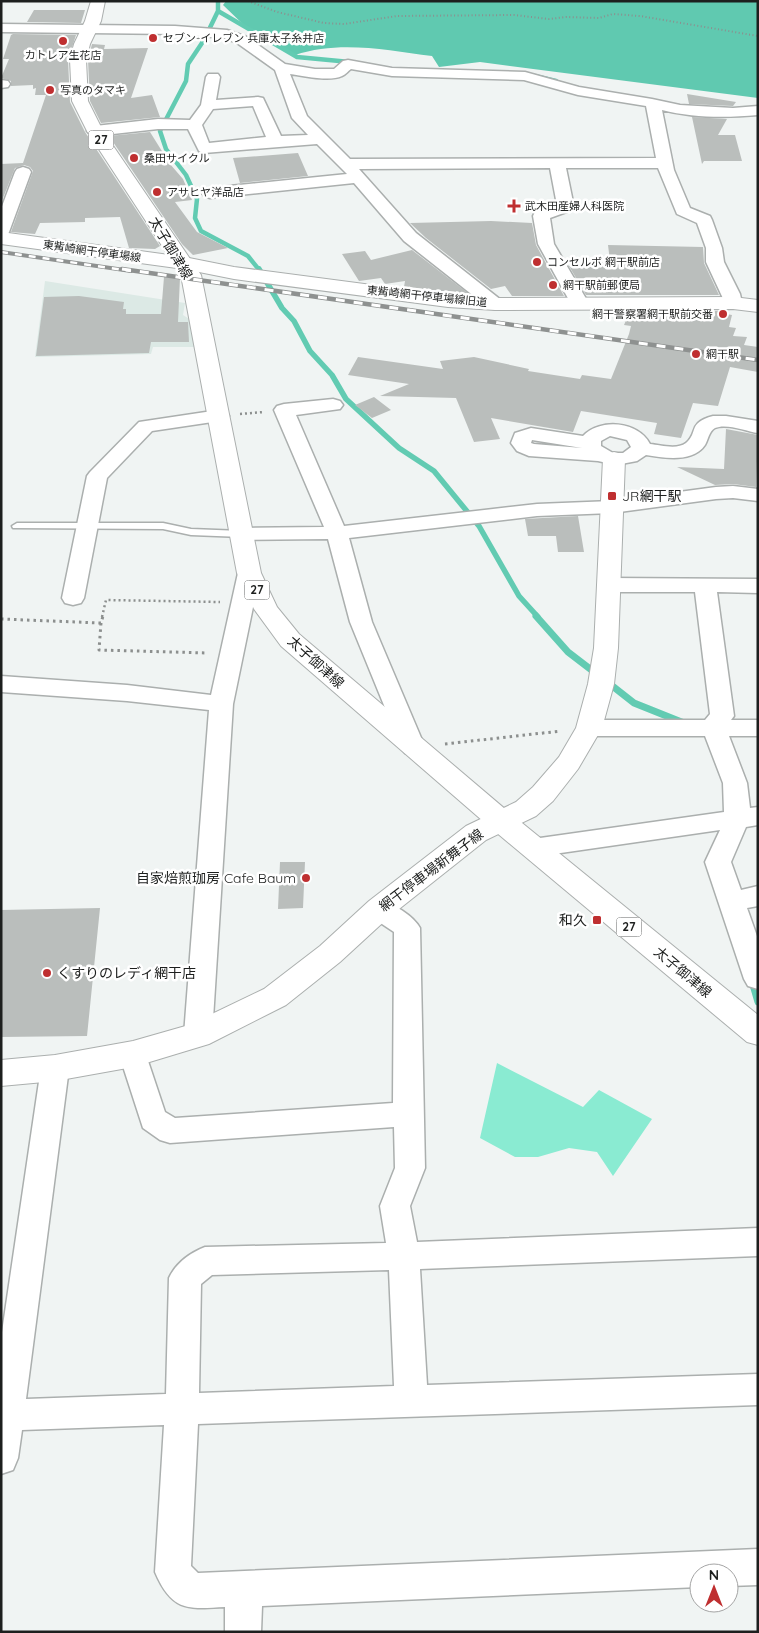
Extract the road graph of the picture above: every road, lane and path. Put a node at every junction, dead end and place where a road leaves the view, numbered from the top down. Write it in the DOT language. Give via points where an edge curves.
graph roads {
  1 [pos="98,1"];
  2 [pos="248,1"];
  3 [pos="1,28"];
  4 [pos="90,29"];
  5 [pos="758,36"];
  6 [pos="281,68"];
  7 [pos="213,77"];
  8 [pos="652,103"];
  9 [pos="208,105"];
  10 [pos="758,110"];
  11 [pos="106,114"];
  12 [pos="86,116"];
  13 [pos="194,125"];
  14 [pos="95,131"];
  15 [pos="322,139"];
  16 [pos="275,141"];
  17 [pos="557,163"];
  18 [pos="665,163"];
  19 [pos="346,164"];
  20 [pos="24,172"];
  21 [pos="359,178"];
  22 [pos="210,193"];
  23 [pos="1,232"];
  24 [pos="1,238"];
  25 [pos="184,263"];
  26 [pos="579,302"];
  27 [pos="733,303"];
  28 [pos="495,304"];
  29 [pos="758,306"];
  30 [pos="333,405"];
  31 [pos="284,410"];
  32 [pos="218,416"];
  33 [pos="758,427"];
  34 [pos="641,448"];
  35 [pos="601,452"];
  36 [pos="758,495"];
  37 [pos="612,507"];
  38 [pos="17,526"];
  39 [pos="88,526"];
  40 [pos="337,532"];
  41 [pos="242,534"];
  42 [pos="249,573"];
  43 [pos="609,585"];
  44 [pos="705,586"];
  45 [pos="758,586"];
  46 [pos="73,598"];
  47 [pos="243,602"];
  48 [pos="1,619"];
  49 [pos="101,623"];
  50 [pos="232,653"];
  51 [pos="1,684"];
  52 [pos="221,704"];
  53 [pos="700,727"];
  54 [pos="589,728"];
  55 [pos="758,728"];
  56 [pos="413,747"];
  57 [pos="735,819"];
  58 [pos="500,821"];
  59 [pos="533,848"];
  60 [pos="758,896"];
  61 [pos="731,902"];
  62 [pos="379,909"];
  63 [pos="758,979"];
  64 [pos="758,1033"];
  65 [pos="198,1036"];
  66 [pos="134,1054"];
  67 [pos="55,1068"];
  68 [pos="1,1072"];
  69 [pos="408,1114"];
  70 [pos="758,1242"];
  71 [pos="404,1256"];
  72 [pos="758,1388"];
  73 [pos="411,1400"];
  74 [pos="182,1409"];
  75 [pos="7,1415"];
  76 [pos="1,1458"];
  77 [pos="758,1568"];
  78 [pos="244,1590"];
  79 [pos="242,1632"];
  1 -- 4 [label="main road, 太子御津線 / 27"];
  2 -- 5 [label="path" via="324,24 397,16 514,15 549,19 599,18 613,14"];
  3 -- 4 [label="street"];
  4 -- 6 [label="street" via="226,34 242,40"];
  4 -- 12 [label="main road, 太子御津線 / 27" via="82,44 78,67 80,101"];
  6 -- 8 [label="street" via="338,73 348,64 392,72 525,76 578,91"];
  6 -- 15 [label="street" via="300,118"];
  7 -- 9 [label="street"];
  8 -- 10 [label="street" via="712,113"];
  8 -- 18 [label="street"];
  9 -- 13 [label="street"];
  9 -- 16 [label="street" via="258,101"];
  11 -- 12 [label="street"];
  12 -- 14 [label="main road, 太子御津線 / 27"];
  13 -- 14 [label="street" via="158,124"];
  13 -- 16 [label="street" via="204,148"];
  14 -- 25 [label="main road, 太子御津線 / 27"];
  15 -- 16 [label="street"];
  15 -- 19 [label="street"];
  17 -- 18 [label="street"];
  17 -- 19 [label="street"];
  17 -- 26 [label="street" via="566,207 541,216 546,244"];
  18 -- 27 [label="street" via="683,211 704,220 714,248 714,262"];
  19 -- 21 [label="street"];
  20 -- 23 [label="street"];
  21 -- 22 [label="street" via="265,195"];
  21 -- 28 [label="street" via="410,237"];
  24 -- 25 [label="main road, 東觜崎網干停車場線"];
  25 -- 28 [label="main road, 東觜崎網干停車場線旧道" via="429,298"];
  25 -- 32 [label="main road, 太子御津線 / 27" via="192,280"];
  26 -- 27 [label="main road, 東觜崎網干停車場線旧道"];
  26 -- 28 [label="main road, 東觜崎網干停車場線旧道"];
  27 -- 29 [label="main road, 東觜崎網干停車場線旧道"];
  30 -- 31 [label="street"];
  31 -- 32 [label="path"];
  31 -- 40 [label="street"];
  32 -- 39 [label="street" via="146,426 97,476"];
  32 -- 41 [label="main road, 太子御津線 / 27"];
  33 -- 34 [label="street" via="717,421 707,424 697,445 688,450"];
  34 -- 35 [label="street" via="628,458"];
  34 -- 35 [label="street" via="638,439 626,432 610,430 596,434"];
  35 -- 37 [label="main road, 網干停車場新舞子線"];
  36 -- 37 [label="street" via="716,493"];
  37 -- 40 [label="street" via="537,510"];
  37 -- 43 [label="main road, 網干停車場新舞子線"];
  38 -- 39 [label="lane"];
  39 -- 41 [label="lane" via="163,526 191,532"];
  39 -- 46 [label="street"];
  40 -- 41 [label="street"];
  40 -- 56 [label="street" via="361,622"];
  41 -- 42 [label="main road, 太子御津線 / 27"];
  42 -- 47 [label="street"];
  42 -- 56 [label="main road, 太子御津線 / 27" via="266,609 290,640"];
  43 -- 44 [label="street"];
  43 -- 54 [label="main road, 網干停車場新舞子線" via="601,684"];
  44 -- 45 [label="street"];
  44 -- 53 [label="street" via="722,716"];
  47 -- 49 [label="path" via="106,600"];
  47 -- 50 [label="street"];
  48 -- 49 [label="path"];
  49 -- 50 [label="path" via="99,650"];
  50 -- 52 [label="street"];
  51 -- 52 [label="street"];
  52 -- 65 [label="street"];
  53 -- 54 [label="street"];
  53 -- 55 [label="street"];
  53 -- 57 [label="street" via="730,767 737,791"];
  54 -- 56 [label="path"];
  54 -- 58 [label="main road, 網干停車場新舞子線" via="569,763 543,794 526,809"];
  56 -- 58 [label="main road, 太子御津線 / 27"];
  57 -- 59 [label="street"];
  57 -- 61 [label="street" via="718,862"];
  58 -- 59 [label="main road, 太子御津線 / 27"];
  58 -- 62 [label="main road, 網干停車場新舞子線" via="476,833"];
  59 -- 64 [label="main road, 太子御津線 / 27"];
  60 -- 61 [label="street"];
  61 -- 63 [label="street"];
  62 -- 65 [label="main road, 網干停車場新舞子線" via="330,954 275,997"];
  62 -- 69 [label="street" via="406,928"];
  65 -- 66 [label="main road, 網干停車場新舞子線"];
  66 -- 67 [label="main road, 網干停車場新舞子線"];
  66 -- 69 [label="street" via="153,1119 170,1131"];
  67 -- 68 [label="main road, 網干停車場新舞子線"];
  67 -- 75 [label="street"];
  69 -- 71 [label="street" via="410,1168 395,1206"];
  70 -- 71 [label="street"];
  71 -- 73 [label="street"];
  71 -- 74 [label="street" via="205,1261 185,1278"];
  72 -- 73 [label="street"];
  73 -- 74 [label="street"];
  74 -- 75 [label="street"];
  74 -- 78 [label="street" via="173,1572 190,1591"];
  75 -- 76 [label="street"];
  77 -- 78 [label="street"];
  78 -- 79 [label="street"];
}
